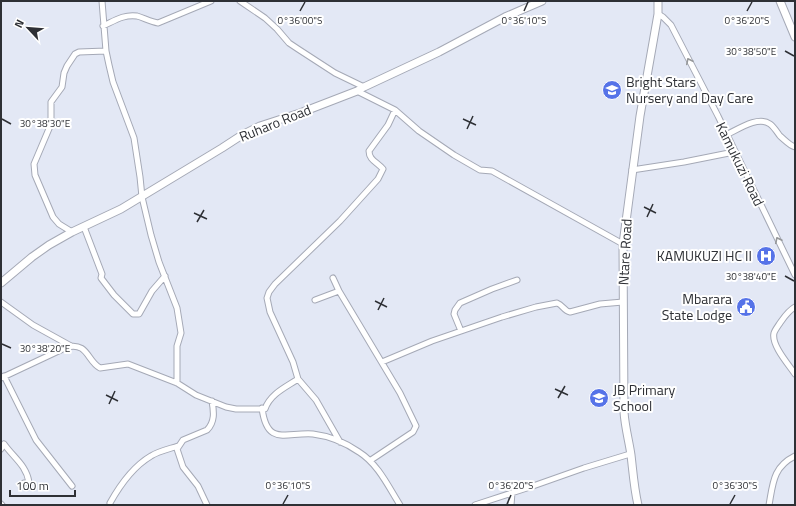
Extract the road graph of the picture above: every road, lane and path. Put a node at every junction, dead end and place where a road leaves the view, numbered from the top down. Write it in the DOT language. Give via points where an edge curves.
graph roads {
  1 [pos="102,1"];
  2 [pos="211,1"];
  3 [pos="240,1"];
  4 [pos="542,1"];
  5 [pos="658,1"];
  6 [pos="780,1"];
  7 [pos="658,14"];
  8 [pos="103,26"];
  9 [pos="795,37"];
  10 [pos="106,51"];
  11 [pos="364,87"];
  12 [pos="357,91"];
  13 [pos="395,110"];
  14 [pos="726,136"];
  15 [pos="795,147"];
  16 [pos="734,152"];
  17 [pos="632,170"];
  18 [pos="142,197"];
  19 [pos="84,227"];
  20 [pos="72,232"];
  21 [pos="623,244"];
  22 [pos="795,275"];
  23 [pos="165,276"];
  24 [pos="333,278"];
  25 [pos="517,280"];
  26 [pos="1,283"];
  27 [pos="339,291"];
  28 [pos="315,300"];
  29 [pos="1,302"];
  30 [pos="623,302"];
  31 [pos="795,307"];
  32 [pos="461,331"];
  33 [pos="71,346"];
  34 [pos="382,362"];
  35 [pos="795,374"];
  36 [pos="3,377"];
  37 [pos="298,379"];
  38 [pos="178,383"];
  39 [pos="212,401"];
  40 [pos="262,408"];
  41 [pos="340,442"];
  42 [pos="178,446"];
  43 [pos="1,449"];
  44 [pos="630,454"];
  45 [pos="795,456"];
  46 [pos="371,460"];
  47 [pos="24,483"];
  48 [pos="72,486"];
  49 [pos="512,493"];
  50 [pos="110,503"];
  51 [pos="207,505"];
  52 [pos="400,505"];
  53 [pos="475,505"];
  54 [pos="511,505"];
  55 [pos="638,505"];
  56 [pos="769,505"];
  1 -- 8 [label="street"];
  2 -- 8 [label="street" via="158,24 137,16 128,16"];
  3 -- 11 [label="street" via="265,18 294,46"];
  4 -- 11 [label="street, Ruharo Road"];
  5 -- 7 [label="street, Ntare Road"];
  6 -- 9 [label="street"];
  14 -- 7 [label="street, Kamukuzi Road, one-way" via="671,25"];
  7 -- 17 [label="street, Ntare Road"];
  8 -- 10 [label="street"];
  10 -- 18 [label="street" via="113,82 134,138"];
  10 -- 20 [label="street" via="79,52 67,66 62,87 51,102 51,124 34,164 35,175 53,217"];
  11 -- 12 [label="street, Ruharo Road"];
  12 -- 13 [label="street"];
  12 -- 18 [label="street, Ruharo Road" via="251,130"];
  13 -- 21 [label="street" via="419,131 454,155 480,170 492,171"];
  13 -- 37 [label="street" via="368,151 372,160 382,169 378,179 269,292 267,298 270,312"];
  14 -- 15 [label="street" via="760,121 769,124 788,144"];
  14 -- 16 [label="street, Kamukuzi Road"];
  16 -- 17 [label="street"];
  22 -- 16 [label="street, Kamukuzi Road, one-way"];
  17 -- 21 [label="street, Ntare Road"];
  18 -- 19 [label="street, Ruharo Road"];
  18 -- 23 [label="street"];
  19 -- 20 [label="street, Ruharo Road"];
  19 -- 23 [label="street" via="102,274 101,278 133,314 139,314 152,291"];
  20 -- 26 [label="street, Ruharo Road" via="37,253"];
  21 -- 30 [label="street, Ntare Road"];
  23 -- 38 [label="street" via="177,308 181,334 177,346"];
  24 -- 27 [label="street"];
  25 -- 32 [label="street" via="460,303 454,314"];
  27 -- 28 [label="street"];
  27 -- 34 [label="street"];
  29 -- 33 [label="street" via="33,325"];
  30 -- 32 [label="street" via="600,304 570,312 560,304 548,304"];
  30 -- 44 [label="street, Ntare Road" via="624,412"];
  31 -- 35 [label="street" via="787,313 776,329 774,340"];
  32 -- 34 [label="street"];
  33 -- 36 [label="street"];
  33 -- 38 [label="street" via="81,348 97,367 128,364"];
  34 -- 46 [label="street" via="416,426 413,432"];
  36 -- 48 [label="street" via="36,440"];
  37 -- 40 [label="street" via="278,391 265,409"];
  37 -- 41 [label="street" via="316,400"];
  38 -- 39 [label="street" via="196,395"];
  39 -- 40 [label="street" via="232,409"];
  39 -- 42 [label="street" via="213,417 210,427 183,440"];
  40 -- 41 [label="street" via="265,424 272,432 283,436 321,435"];
  41 -- 46 [label="street"];
  42 -- 50 [label="street" via="157,453 144,461 121,485"];
  42 -- 51 [label="street" via="177,453 183,466 198,486"];
  43 -- 47 [label="street" via="4,444 25,468 29,482"];
  44 -- 49 [label="street"];
  44 -- 55 [label="street, Ntare Road"];
  45 -- 56 [label="street" via="786,461 777,473"];
  46 -- 52 [label="street"];
  49 -- 53 [label="street"];
  49 -- 54 [label="street"];
}
